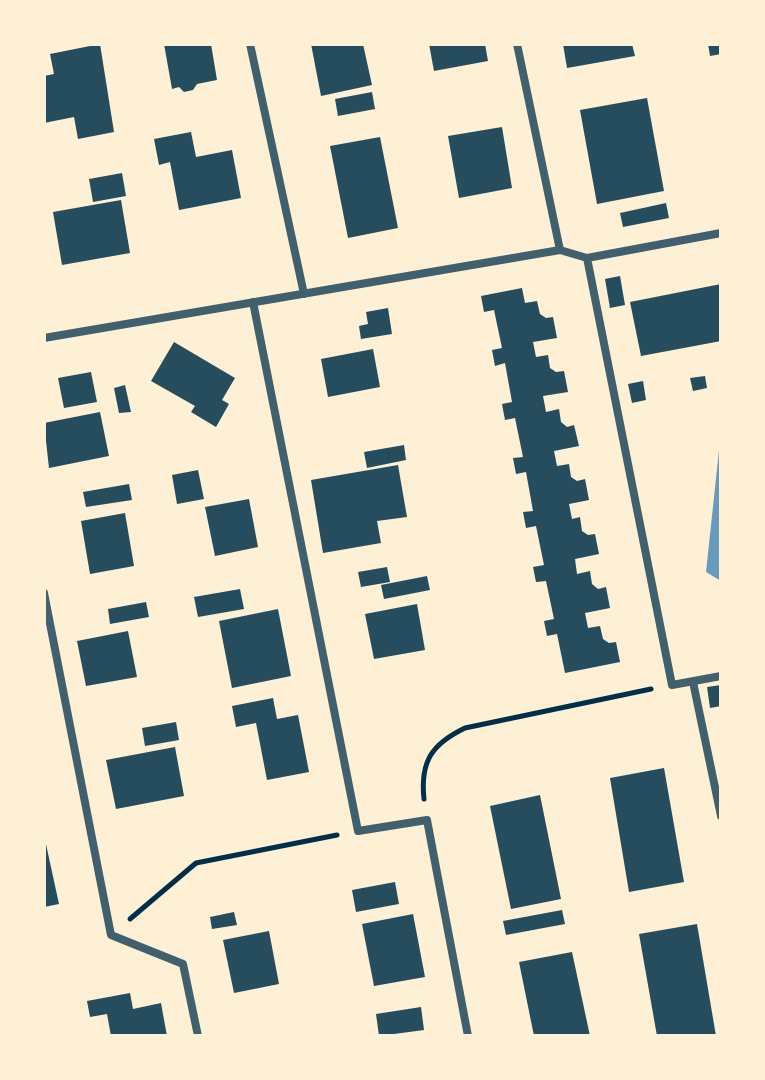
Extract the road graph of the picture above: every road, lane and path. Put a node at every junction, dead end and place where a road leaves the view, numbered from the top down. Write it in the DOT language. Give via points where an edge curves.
graph roads {
  1 [pos="250,44"];
  2 [pos="517,44"];
  3 [pos="721,233"];
  4 [pos="560,250"];
  5 [pos="587,258"];
  6 [pos="304,294"];
  7 [pos="253,302"];
  8 [pos="45,334"];
  9 [pos="44,593"];
  10 [pos="721,676"];
  11 [pos="693,682"];
  12 [pos="672,685"];
  13 [pos="721,816"];
  14 [pos="427,820"];
  15 [pos="358,831"];
  16 [pos="111,935"];
  17 [pos="198,1036"];
  18 [pos="468,1036"];
  1 -- 6 [label="street"];
  2 -- 4 [label="street"];
  3 -- 5 [label="street"];
  4 -- 5 [label="street"];
  4 -- 6 [label="street"];
  5 -- 12 [label="street"];
  6 -- 7 [label="street"];
  7 -- 8 [label="street"];
  7 -- 15 [label="street"];
  9 -- 16 [label="street"];
  10 -- 11 [label="street"];
  11 -- 12 [label="street"];
  11 -- 13 [label="street"];
  12 -- 14 [label="path" via="465,728 439,741 422,776"];
  14 -- 15 [label="street"];
  14 -- 18 [label="street"];
  15 -- 16 [label="path" via="196,863"];
  16 -- 17 [label="street" via="183,964"];
}
